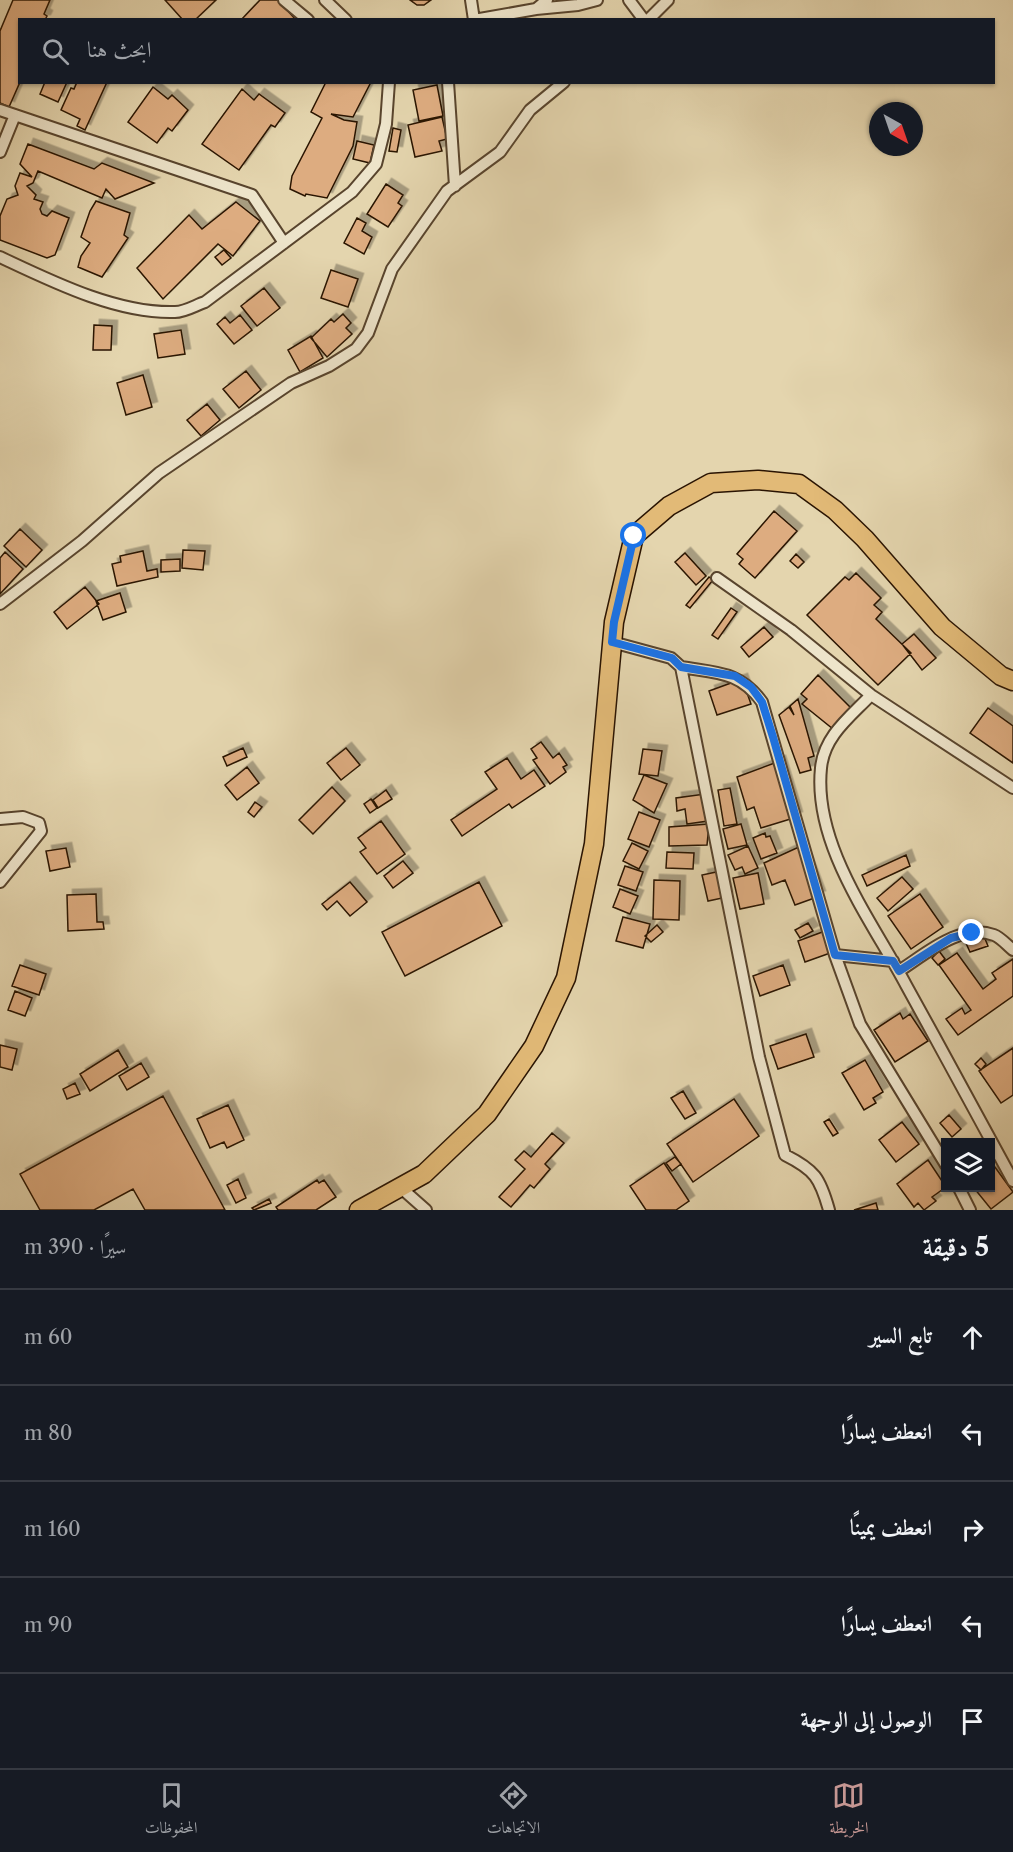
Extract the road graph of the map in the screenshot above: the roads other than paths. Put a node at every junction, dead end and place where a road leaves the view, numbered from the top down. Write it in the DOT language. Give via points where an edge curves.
graph roads {
  1 [pos="284,0"];
  2 [pos="325,0"];
  3 [pos="471,0"];
  4 [pos="547,0"];
  5 [pos="597,0"];
  6 [pos="629,0"];
  7 [pos="668,0"];
  8 [pos="536,9"];
  9 [pos="306,18"];
  10 [pos="344,18"];
  11 [pos="474,18"];
  12 [pos="485,18"];
  13 [pos="644,18"];
  14 [pos="648,18"];
  15 [pos="389,84"];
  16 [pos="448,84"];
  17 [pos="562,84"];
  18 [pos="0,110"];
  19 [pos="15,115"];
  20 [pos="0,152"];
  21 [pos="455,186"];
  22 [pos="284,243"];
  23 [pos="0,257"];
  24 [pos="717,578"];
  25 [pos="0,604"];
  26 [pos="612,642"];
  27 [pos="681,667"];
  28 [pos="1013,681"];
  29 [pos="871,695"];
  30 [pos="1013,788"];
  31 [pos="0,819"];
  32 [pos="0,882"];
  33 [pos="1013,950"];
  34 [pos="835,955"];
  35 [pos="893,961"];
  36 [pos="899,971"];
  37 [pos="941,1158"];
  38 [pos="1013,1181"];
  39 [pos="400,1187"];
  40 [pos="961,1192"];
  41 [pos="382,1204"];
  42 [pos="359,1210"];
  43 [pos="426,1210"];
  44 [pos="829,1210"];
  45 [pos="970,1210"];
  1 -- 9 [label="street"];
  2 -- 10 [label="street"];
  3 -- 11 [label="street"];
  4 -- 8 [label="street"];
  5 -- 8 [label="street"];
  6 -- 13 [label="street"];
  7 -- 14 [label="street"];
  8 -- 12 [label="street"];
  15 -- 22 [label="street" via="386,124 376,164 352,192"];
  16 -- 21 [label="street"];
  17 -- 21 [label="street" via="530,110 500,152"];
  18 -- 19 [label="street"];
  19 -- 20 [label="street"];
  19 -- 22 [label="street" via="252,195"];
  21 -- 25 [label="street" via="447,191 392,269 368,333 356,350 291,383 159,473 82,541"];
  22 -- 23 [label="street" via="206,302 177,313 132,308 55,283"];
  24 -- 29 [label="street" via="791,630"];
  26 -- 27 [label="street" via="672,658"];
  26 -- 28 [label="main road" via="634,536 669,506 711,483 759,480 799,484 835,510 942,627 1001,676"];
  26 -- 39 [label="main road" via="594,844 566,978 534,1046 488,1114 424,1174"];
  27 -- 34 [label="street" via="735,676 751,687 762,702"];
  27 -- 44 [label="street" via="759,1057 785,1155 808,1167 819,1180"];
  29 -- 30 [label="street"];
  29 -- 35 [label="street" via="827,742 821,769 823,803 832,843 850,890"];
  31 -- 32 [label="street" via="22,817 39,823 41,831"];
  33 -- 36 [label="street" via="994,935 972,933 951,938"];
  34 -- 35 [label="street"];
  34 -- 37 [label="street" via="860,1024"];
  35 -- 36 [label="street"];
  36 -- 38 [label="street"];
  39 -- 41 [label="main road"];
  39 -- 43 [label="street"];
  40 -- 45 [label="street"];
  41 -- 42 [label="main road"];
}
